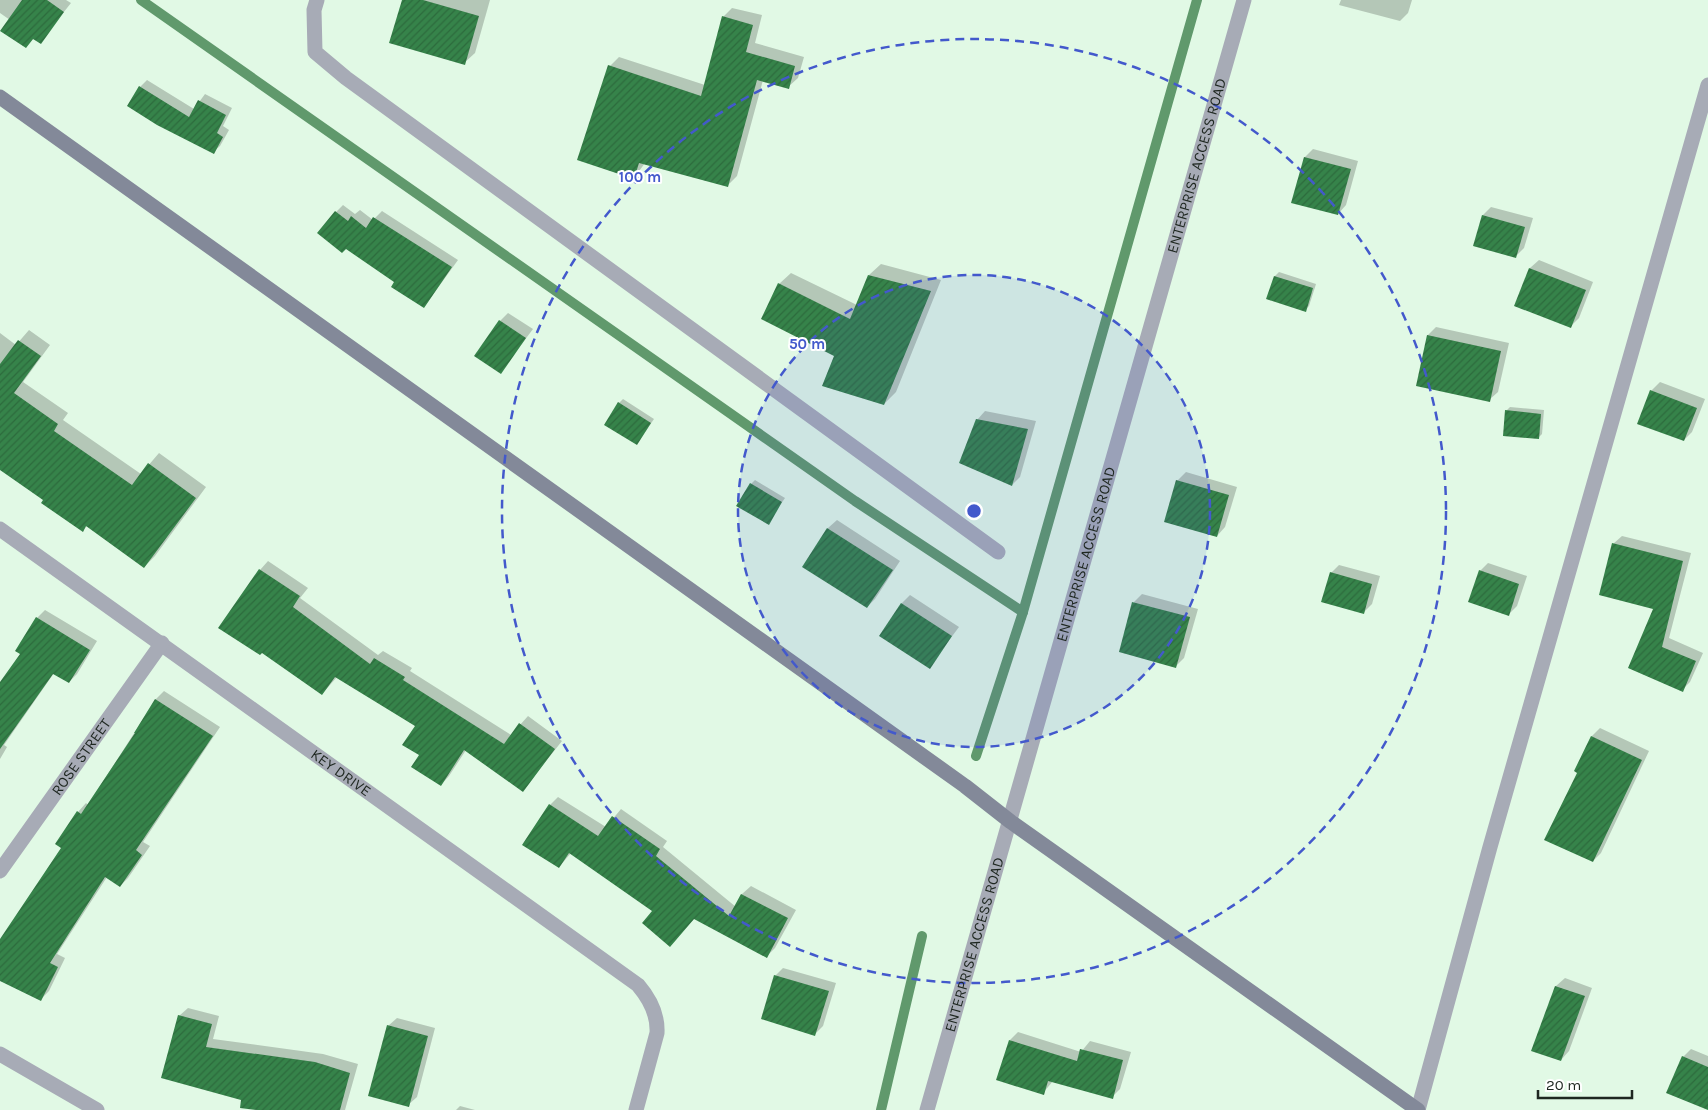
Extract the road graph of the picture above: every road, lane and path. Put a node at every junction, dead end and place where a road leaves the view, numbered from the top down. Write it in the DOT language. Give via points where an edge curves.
graph roads {
  1 [pos="317,0"];
  2 [pos="1244,0"];
  3 [pos="1708,85"];
  4 [pos="0,98"];
  5 [pos="0,529"];
  6 [pos="998,552"];
  7 [pos="162,643"];
  8 [pos="1011,822"];
  9 [pos="0,871"];
  10 [pos="0,1054"];
  11 [pos="97,1110"];
  12 [pos="636,1110"];
  13 [pos="927,1110"];
  14 [pos="1418,1110"];
  1 -- 6 [label="street" via="314,10 315,52 346,78"];
  2 -- 8 [label="street, ENTERPRISE ACCESS ROAD"];
  3 -- 14 [label="street"];
  4 -- 8 [label="main road"];
  5 -- 7 [label="street, KEY DRIVE"];
  7 -- 9 [label="street, ROSE STREET"];
  7 -- 12 [label="street, KEY DRIVE" via="638,986 651,1005 658,1024"];
  8 -- 13 [label="street, ENTERPRISE ACCESS ROAD"];
  8 -- 14 [label="main road"];
  10 -- 11 [label="street"];
}
